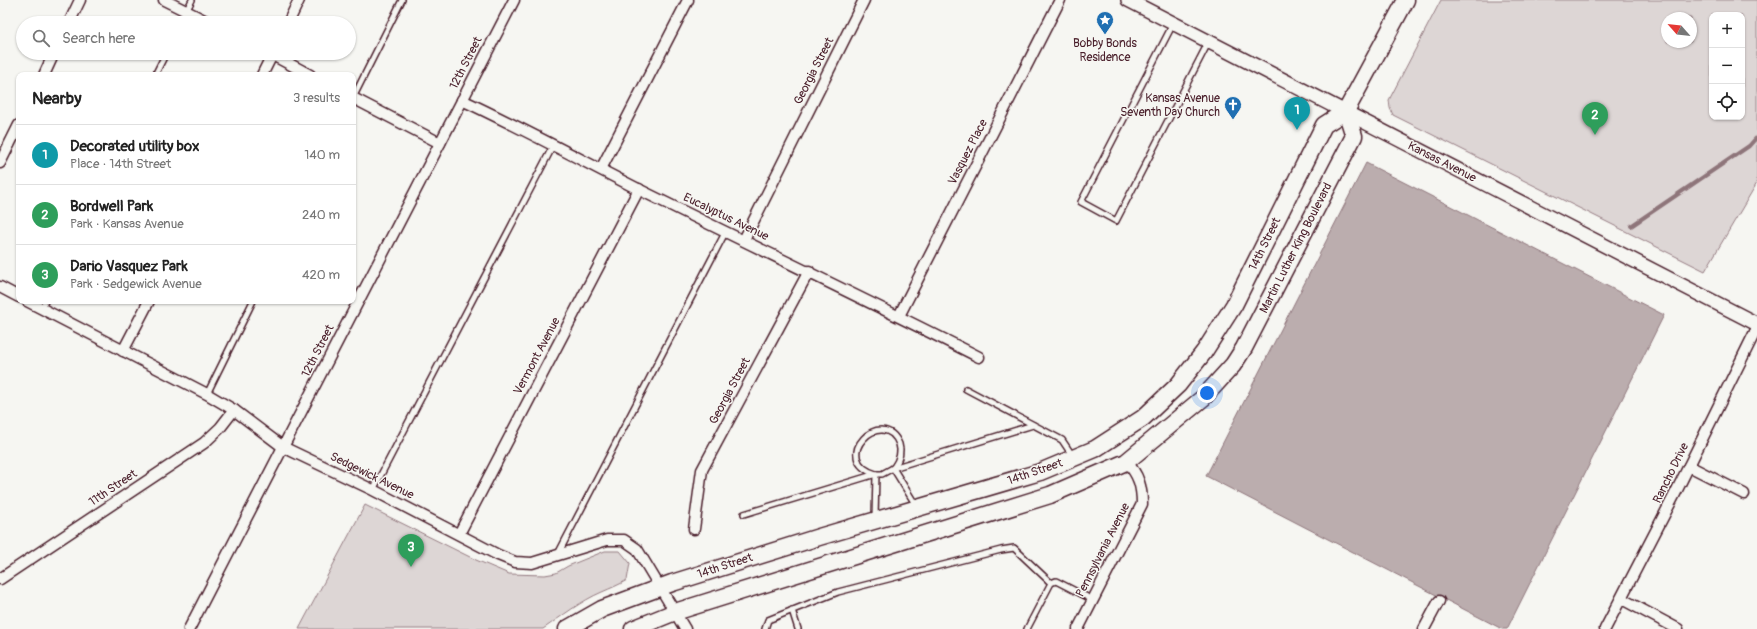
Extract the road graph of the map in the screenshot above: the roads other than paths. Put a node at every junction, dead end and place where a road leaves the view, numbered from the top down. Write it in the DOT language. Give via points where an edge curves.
graph roads {
  1 [pos="80,0"];
  2 [pos="164,0"];
  3 [pos="192,0"];
  4 [pos="299,0"];
  5 [pos="402,0"];
  6 [pos="514,0"];
  7 [pos="688,0"];
  8 [pos="864,0"];
  9 [pos="1060,0"];
  10 [pos="1128,0"];
  11 [pos="1406,0"];
  12 [pos="186,11"];
  13 [pos="72,16"];
  14 [pos="184,16"];
  15 [pos="196,16"];
  16 [pos="291,16"];
  17 [pos="1174,24"];
  18 [pos="1209,41"];
  19 [pos="51,60"];
  20 [pos="162,60"];
  21 [pos="269,60"];
  22 [pos="283,60"];
  23 [pos="45,72"];
  24 [pos="156,72"];
  25 [pos="263,72"];
  26 [pos="305,72"];
  27 [pos="356,92"];
  28 [pos="356,100"];
  29 [pos="462,100"];
  30 [pos="1346,111"];
  31 [pos="16,131"];
  32 [pos="440,143"];
  33 [pos="554,144"];
  34 [pos="0,164"];
  35 [pos="601,169"];
  36 [pos="639,189"];
  37 [pos="726,231"];
  38 [pos="744,240"];
  39 [pos="809,271"];
  40 [pos="3,292"];
  41 [pos="16,296"];
  42 [pos="147,304"];
  43 [pos="252,304"];
  44 [pos="44,305"];
  45 [pos="898,316"];
  46 [pos="1757,324"];
  47 [pos="1757,328"];
  48 [pos="124,351"];
  49 [pos="979,357"];
  50 [pos="966,389"];
  51 [pos="207,394"];
  52 [pos="234,410"];
  53 [pos="1033,425"];
  54 [pos="283,446"];
  55 [pos="1074,458"];
  56 [pos="1126,462"];
  57 [pos="1689,466"];
  58 [pos="893,468"];
  59 [pos="876,474"];
  60 [pos="373,490"];
  61 [pos="1744,494"];
  62 [pos="917,508"];
  63 [pos="744,514"];
  64 [pos="875,520"];
  65 [pos="694,528"];
  66 [pos="459,534"];
  67 [pos="558,555"];
  68 [pos="0,579"];
  69 [pos="1050,583"];
  70 [pos="659,587"];
  71 [pos="1622,599"];
  72 [pos="1093,600"];
  73 [pos="1438,601"];
  74 [pos="792,610"];
  75 [pos="675,612"];
  76 [pos="189,629"];
  77 [pos="567,629"];
  78 [pos="633,629"];
  79 [pos="685,629"];
  80 [pos="765,629"];
  81 [pos="798,629"];
  82 [pos="1027,629"];
  83 [pos="1078,629"];
  84 [pos="1424,629"];
  85 [pos="1605,629"];
  86 [pos="1678,629"];
  1 -- 13 [label="street"];
  2 -- 12 [label="street"];
  3 -- 12 [label="lane"];
  4 -- 16 [label="street"];
  5 -- 27 [label="lane"];
  6 -- 29 [label="street, 12th Street"];
  7 -- 35 [label="street"];
  8 -- 38 [label="street, Georgia Street"];
  9 -- 45 [label="street, Vasquez Place"];
  10 -- 17 [label="street, Kansas Avenue"];
  11 -- 30 [label="main road"];
  12 -- 14 [label="lane"];
  12 -- 15 [label="street"];
  17 -- 18 [label="street, Kansas Avenue"];
  17 -- 18 [label="lane" via="1081,202 1116,221"];
  18 -- 30 [label="street, Kansas Avenue"];
  19 -- 23 [label="street"];
  20 -- 24 [label="lane"];
  21 -- 25 [label="street"];
  22 -- 26 [label="street"];
  28 -- 32 [label="street"];
  29 -- 32 [label="street, 12th Street"];
  29 -- 33 [label="street, Eucalyptus Avenue"];
  30 -- 46 [label="street, Kansas Avenue"];
  30 -- 55 [label="main road, 14th Street" via="1324,125 1234,305 1204,352 1178,385 1143,418 1095,450"];
  30 -- 56 [label="main road, Martin Luther King Boulevard" via="1354,136 1244,348 1233,365 1203,398"];
  31 -- 34 [label="street"];
  32 -- 54 [label="street, 12th Street"];
  33 -- 35 [label="street, Eucalyptus Avenue"];
  33 -- 60 [label="lane"];
  35 -- 36 [label="street, Eucalyptus Avenue"];
  36 -- 37 [label="street, Eucalyptus Avenue"];
  36 -- 66 [label="street, Vermont Avenue"];
  37 -- 38 [label="street, Eucalyptus Avenue"];
  37 -- 67 [label="lane"];
  38 -- 39 [label="street, Eucalyptus Avenue"];
  39 -- 45 [label="street, Eucalyptus Avenue"];
  39 -- 65 [label="street, Georgia Street" via="702,470"];
  40 -- 41 [label="street"];
  42 -- 48 [label="street"];
  43 -- 51 [label="lane"];
  44 -- 48 [label="street, Sedgewick Avenue"];
  45 -- 49 [label="street, Eucalyptus Avenue"];
  47 -- 57 [label="street, Rancho Drive"];
  48 -- 51 [label="street, Sedgewick Avenue"];
  50 -- 53 [label="lane"];
  51 -- 52 [label="street, Sedgewick Avenue"];
  52 -- 54 [label="street, Sedgewick Avenue"];
  52 -- 68 [label="street, 11th Street" via="204,443"];
  53 -- 55 [label="lane" via="1062,440"];
  53 -- 58 [label="lane"];
  54 -- 60 [label="street, Sedgewick Avenue"];
  54 -- 76 [label="street, 12th Street"];
  55 -- 62 [label="main road, 14th Street" via="1040,472"];
  56 -- 72 [label="street, Pennsylvania Avenue" via="1133,469 1142,488 1142,504"];
  56 -- 75 [label="main road, 14th Street" via="1050,495"];
  57 -- 61 [label="street"];
  57 -- 71 [label="street, Rancho Drive"];
  58 -- 59 [label="lane" via="888,472"];
  58 -- 59 [label="lane" via="900,456 897,442 886,432 872,432 861,441 857,454 863,468"];
  58 -- 62 [label="lane"];
  59 -- 63 [label="lane"];
  59 -- 64 [label="lane"];
  60 -- 66 [label="street, Sedgewick Avenue"];
  62 -- 64 [label="main road, 14th Street"];
  64 -- 70 [label="main road, 14th Street"];
  66 -- 67 [label="street, Sedgewick Avenue" via="515,562 532,563"];
  67 -- 70 [label="street, Sedgewick Avenue" via="607,540 624,540 638,549"];
  69 -- 72 [label="lane" via="1056,581"];
  69 -- 74 [label="lane" via="1014,548 838,592"];
  69 -- 82 [label="lane"];
  70 -- 75 [label="street, Sedgewick Avenue"];
  70 -- 77 [label="main road, 14th Street" via="602,609"];
  71 -- 85 [label="street, Rancho Drive"];
  71 -- 86 [label="street"];
  72 -- 83 [label="street, Pennsylvania Avenue"];
  73 -- 84 [label="street"];
  74 -- 80 [label="lane" via="768,620"];
  74 -- 81 [label="lane"];
  75 -- 78 [label="main road, 14th Street"];
  75 -- 79 [label="street, Sedgewick Avenue"];
}
